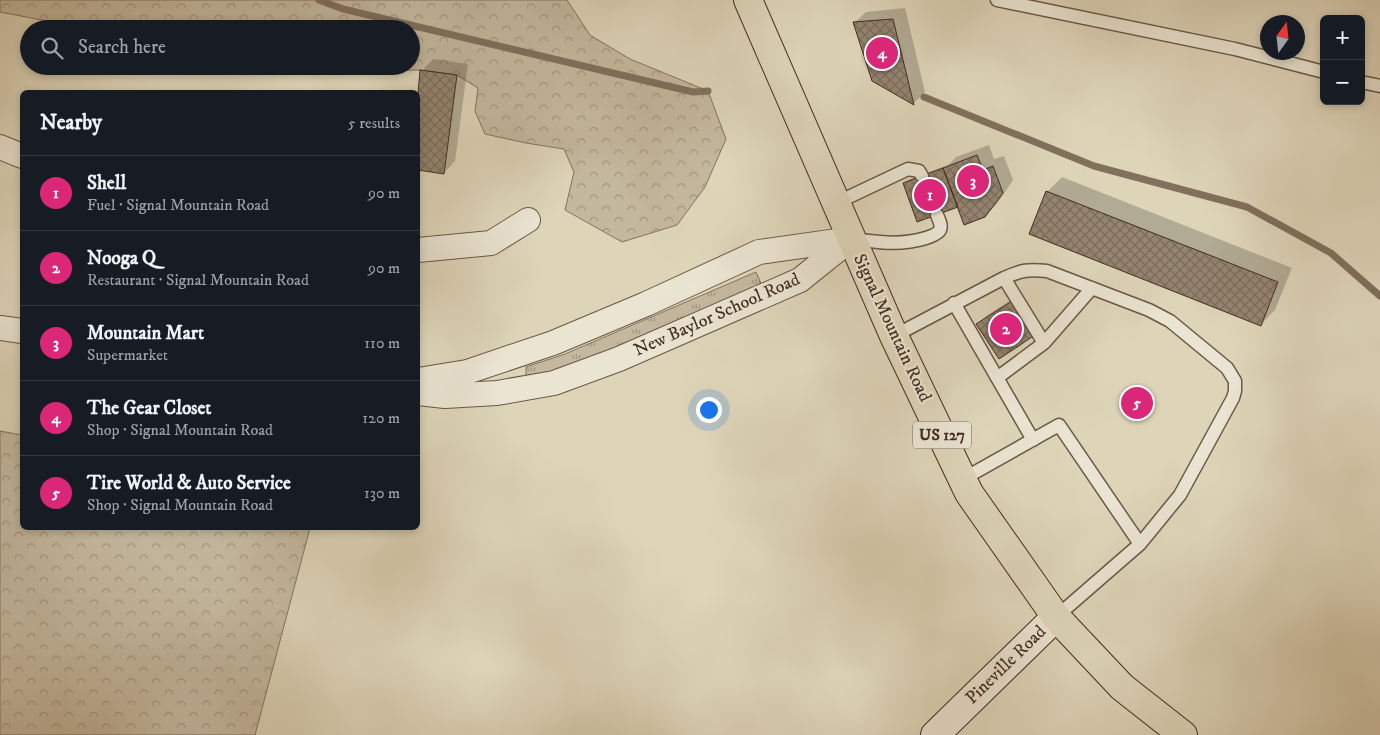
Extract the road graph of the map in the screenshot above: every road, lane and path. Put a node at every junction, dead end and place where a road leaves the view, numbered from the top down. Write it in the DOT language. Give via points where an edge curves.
graph roads {
  1 [pos="748,0"];
  2 [pos="997,0"];
  3 [pos="1320,71"];
  4 [pos="1365,83"];
  5 [pos="1380,86"];
  6 [pos="0,148"];
  7 [pos="20,155"];
  8 [pos="922,176"];
  9 [pos="836,203"];
  10 [pos="937,215"];
  11 [pos="528,220"];
  12 [pos="851,239"];
  13 [pos="420,250"];
  14 [pos="1004,278"];
  15 [pos="1092,288"];
  16 [pos="954,303"];
  17 [pos="0,328"];
  18 [pos="20,331"];
  19 [pos="894,336"];
  20 [pos="1044,343"];
  21 [pos="997,378"];
  22 [pos="420,380"];
  23 [pos="420,392"];
  24 [pos="1033,440"];
  25 [pos="963,479"];
  26 [pos="1140,544"];
  27 [pos="1056,617"];
  28 [pos="935,735"];
  29 [pos="1183,735"];
  1 -- 9 [label="main road, Signal Mountain Road / US 127"];
  2 -- 3 [label="lane" via="1235,49"];
  4 -- 5 [label="lane"];
  6 -- 7 [label="street"];
  8 -- 9 [label="lane" via="919,171 908,169"];
  9 -- 12 [label="main road, Signal Mountain Road / US 127"];
  10 -- 12 [label="lane" via="940,230 910,243"];
  11 -- 13 [label="street" via="491,243"];
  12 -- 19 [label="main road, Signal Mountain Road / US 127"];
  12 -- 22 [label="street, New Baylor School Road" via="759,252 553,342 467,372"];
  12 -- 23 [label="street, New Baylor School Road" via="800,280 618,359 554,383 497,393 445,396"];
  14 -- 15 [label="lane" via="1020,270 1047,271"];
  14 -- 16 [label="lane"];
  14 -- 20 [label="lane"];
  15 -- 20 [label="lane"];
  15 -- 26 [label="lane" via="1170,321 1227,368 1234,382 1233,398 1180,495"];
  16 -- 19 [label="lane"];
  16 -- 21 [label="lane"];
  17 -- 18 [label="street"];
  19 -- 25 [label="main road, Signal Mountain Road / US 127"];
  20 -- 21 [label="lane"];
  21 -- 24 [label="lane"];
  24 -- 25 [label="lane"];
  24 -- 26 [label="lane" via="1059,425"];
  25 -- 27 [label="main road, Signal Mountain Road / US 127" via="969,493"];
  26 -- 27 [label="lane"];
  27 -- 28 [label="main road, Pineville Road"];
  27 -- 29 [label="main road, Signal Mountain Road / US 127" via="1122,687"];
}
